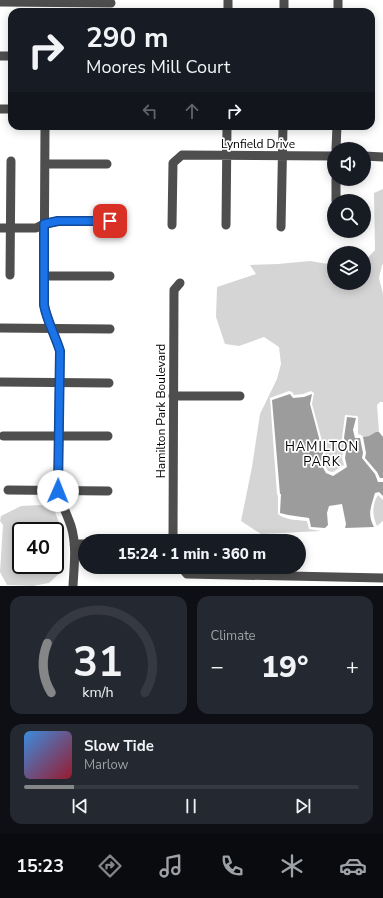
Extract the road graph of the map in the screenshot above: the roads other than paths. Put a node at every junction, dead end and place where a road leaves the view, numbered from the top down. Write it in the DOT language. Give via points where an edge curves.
graph roads {
  1 [pos="0,2"];
  2 [pos="110,3"];
  3 [pos="46,5"];
  4 [pos="46,130"];
  5 [pos="227,130"];
  6 [pos="282,130"];
  7 [pos="337,130"];
  8 [pos="336,142"];
  9 [pos="227,156"];
  10 [pos="282,156"];
  11 [pos="327,156"];
  12 [pos="371,156"];
  13 [pos="383,156"];
  14 [pos="11,161"];
  15 [pos="45,164"];
  16 [pos="107,164"];
  17 [pos="110,221"];
  18 [pos="44,224"];
  19 [pos="172,225"];
  20 [pos="226,225"];
  21 [pos="281,227"];
  22 [pos="0,228"];
  23 [pos="11,228"];
  24 [pos="10,275"];
  25 [pos="44,276"];
  26 [pos="110,276"];
  27 [pos="180,283"];
  28 [pos="0,328"];
  29 [pos="52,328"];
  30 [pos="110,329"];
  31 [pos="0,382"];
  32 [pos="60,382"];
  33 [pos="109,383"];
  34 [pos="173,396"];
  35 [pos="240,396"];
  36 [pos="3,436"];
  37 [pos="58,436"];
  38 [pos="108,436"];
  39 [pos="8,490"];
  40 [pos="58,491"];
  41 [pos="108,491"];
  42 [pos="173,534"];
  43 [pos="74,544"];
  44 [pos="78,544"];
  45 [pos="187,574"];
  46 [pos="383,578"];
  47 [pos="73,586"];
  1 -- 3 [label="street"];
  2 -- 3 [label="street"];
  4 -- 15 [label="street"];
  5 -- 9 [label="street"];
  6 -- 10 [label="street"];
  7 -- 8 [label="street"];
  9 -- 10 [label="street, Lynfield Drive"];
  9 -- 19 [label="street, Lynfield Drive" via="182,155 173,163"];
  9 -- 20 [label="street"];
  10 -- 11 [label="street, Lynfield Drive"];
  10 -- 21 [label="street"];
  12 -- 13 [label="street"];
  14 -- 23 [label="street"];
  15 -- 16 [label="street"];
  15 -- 18 [label="street"];
  17 -- 18 [label="street" via="58,221"];
  18 -- 23 [label="street" via="36,228"];
  18 -- 25 [label="street"];
  22 -- 23 [label="street"];
  23 -- 24 [label="street"];
  25 -- 26 [label="street"];
  25 -- 29 [label="street" via="44,305 46,317"];
  27 -- 34 [label="street, Hamilton Park Boulevard" via="174,290"];
  28 -- 29 [label="street"];
  29 -- 30 [label="street"];
  29 -- 32 [label="street" via="60,351"];
  31 -- 32 [label="street"];
  32 -- 33 [label="street"];
  32 -- 37 [label="street"];
  34 -- 35 [label="street"];
  34 -- 42 [label="street, Hamilton Park Boulevard"];
  36 -- 37 [label="street"];
  37 -- 38 [label="street"];
  37 -- 40 [label="street"];
  39 -- 40 [label="street"];
  40 -- 41 [label="street"];
  40 -- 43 [label="street" via="71,526"];
  43 -- 44 [label="street"];
  43 -- 47 [label="street"];
  45 -- 46 [label="street"];
}
